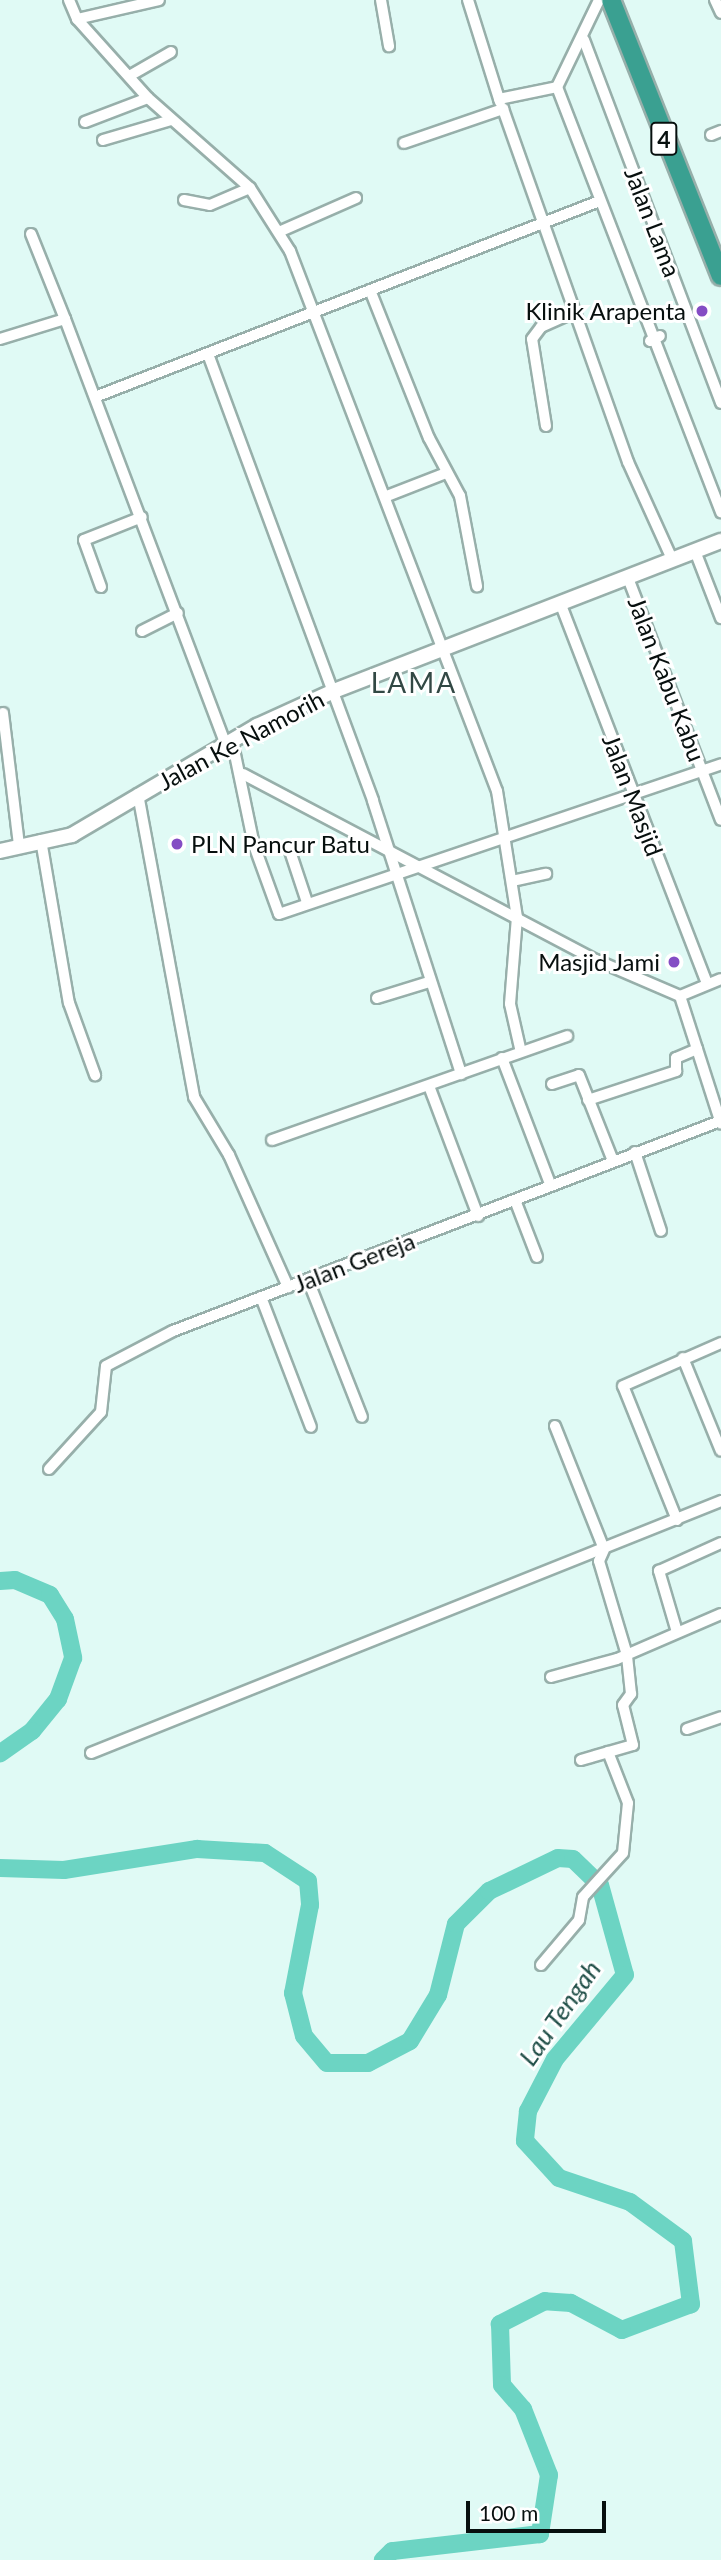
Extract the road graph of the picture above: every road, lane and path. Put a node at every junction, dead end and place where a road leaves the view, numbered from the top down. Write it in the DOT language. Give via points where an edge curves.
graph roads {
  1 [pos="69,0"];
  2 [pos="159,0"];
  3 [pos="381,0"];
  4 [pos="468,0"];
  5 [pos="599,0"];
  6 [pos="611,0"];
  7 [pos="715,0"];
  8 [pos="721,13"];
  9 [pos="77,19"];
  10 [pos="584,40"];
  11 [pos="389,46"];
  12 [pos="171,52"];
  13 [pos="131,75"];
  14 [pos="557,87"];
  15 [pos="148,98"];
  16 [pos="499,99"];
  17 [pos="503,109"];
  18 [pos="171,120"];
  19 [pos="85,122"];
  20 [pos="103,140"];
  21 [pos="404,143"];
  22 [pos="250,188"];
  23 [pos="356,198"];
  24 [pos="184,200"];
  25 [pos="597,202"];
  26 [pos="538,225"];
  27 [pos="281,231"];
  28 [pos="31,234"];
  29 [pos="721,276"];
  30 [pos="370,290"];
  31 [pos="314,312"];
  32 [pos="573,313"];
  33 [pos="65,319"];
  34 [pos="660,336"];
  35 [pos="0,339"];
  36 [pos="650,341"];
  37 [pos="208,354"];
  38 [pos="95,397"];
  39 [pos="721,403"];
  40 [pos="546,426"];
  41 [pos="446,473"];
  42 [pos="387,496"];
  43 [pos="721,513"];
  44 [pos="142,517"];
  45 [pos="721,541"];
  46 [pos="695,551"];
  47 [pos="672,559"];
  48 [pos="628,578"];
  49 [pos="478,586"];
  50 [pos="101,587"];
  51 [pos="561,606"];
  52 [pos="178,613"];
  53 [pos="721,618"];
  54 [pos="142,631"];
  55 [pos="446,648"];
  56 [pos="334,691"];
  57 [pos="3,713"];
  58 [pos="229,742"];
  59 [pos="721,764"];
  60 [pos="701,770"];
  61 [pos="243,774"];
  62 [pos="138,794"];
  63 [pos="633,796"];
  64 [pos="721,820"];
  65 [pos="505,838"];
  66 [pos="41,840"];
  67 [pos="19,846"];
  68 [pos="388,846"];
  69 [pos="289,848"];
  70 [pos="0,851"];
  71 [pos="425,864"];
  72 [pos="546,874"];
  73 [pos="397,875"];
  74 [pos="512,881"];
  75 [pos="307,902"];
  76 [pos="517,917"];
  77 [pos="721,979"];
  78 [pos="429,982"];
  79 [pos="707,984"];
  80 [pos="680,996"];
  81 [pos="376,998"];
  82 [pos="567,1036"];
  83 [pos="520,1048"];
  84 [pos="697,1049"];
  85 [pos="502,1058"];
  86 [pos="461,1074"];
  87 [pos="95,1075"];
  88 [pos="552,1084"];
  89 [pos="429,1086"];
  90 [pos="588,1100"];
  91 [pos="720,1123"];
  92 [pos="272,1140"];
  93 [pos="635,1152"];
  94 [pos="613,1161"];
  95 [pos="551,1186"];
  96 [pos="514,1200"];
  97 [pos="478,1216"];
  98 [pos="661,1231"];
  99 [pos="537,1257"];
  100 [pos="308,1280"];
  101 [pos="288,1287"];
  102 [pos="261,1297"];
  103 [pos="721,1343"];
  104 [pos="683,1358"];
  105 [pos="362,1417"];
  106 [pos="555,1426"];
  107 [pos="311,1427"];
  108 [pos="721,1451"];
  109 [pos="49,1469"];
  110 [pos="721,1501"];
  111 [pos="677,1520"];
  112 [pos="721,1543"];
  113 [pos="604,1549"];
  114 [pos="721,1614"];
  115 [pos="677,1632"];
  116 [pos="627,1655"];
  117 [pos="551,1677"];
  118 [pos="721,1717"];
  119 [pos="687,1729"];
  120 [pos="608,1752"];
  121 [pos="91,1754"];
  122 [pos="581,1760"];
  123 [pos="541,1965"];
  1 -- 9 [label="street"];
  2 -- 9 [label="street"];
  3 -- 11 [label="street"];
  4 -- 16 [label="street"];
  5 -- 10 [label="street"];
  6 -- 29 [label="highway, 4"];
  7 -- 8 [label="street"];
  9 -- 13 [label="street"];
  10 -- 14 [label="street"];
  10 -- 39 [label="street, Jalan Lama"];
  12 -- 13 [label="street"];
  13 -- 15 [label="street"];
  14 -- 16 [label="street"];
  14 -- 25 [label="street"];
  15 -- 18 [label="street"];
  15 -- 19 [label="street"];
  16 -- 17 [label="street"];
  17 -- 21 [label="street"];
  17 -- 26 [label="street"];
  18 -- 20 [label="street"];
  18 -- 22 [label="street"];
  22 -- 24 [label="street" via="209,205"];
  22 -- 27 [label="street"];
  23 -- 27 [label="street"];
  25 -- 26 [label="street"];
  25 -- 36 [label="street"];
  26 -- 30 [label="street"];
  26 -- 32 [label="street"];
  27 -- 31 [label="street"];
  28 -- 33 [label="street"];
  30 -- 31 [label="street"];
  30 -- 41 [label="street"];
  31 -- 37 [label="street"];
  31 -- 42 [label="street"];
  32 -- 40 [label="street" via="541,327 532,339"];
  32 -- 47 [label="street"];
  33 -- 35 [label="street"];
  33 -- 38 [label="street"];
  34 -- 36 [label="street"];
  36 -- 43 [label="street"];
  37 -- 38 [label="street"];
  37 -- 56 [label="street"];
  38 -- 44 [label="street"];
  41 -- 42 [label="street"];
  41 -- 49 [label="street" via="462,502"];
  42 -- 55 [label="street"];
  44 -- 50 [label="street" via="85,540"];
  44 -- 52 [label="street"];
  45 -- 46 [label="street, Jalan Ke Namorih"];
  46 -- 47 [label="street, Jalan Ke Namorih"];
  46 -- 53 [label="street"];
  47 -- 48 [label="street, Jalan Ke Namorih"];
  48 -- 51 [label="street, Jalan Ke Namorih"];
  48 -- 60 [label="street, Jalan Kabu Kabu"];
  51 -- 55 [label="street, Jalan Ke Namorih"];
  51 -- 63 [label="street, Jalan Masjid"];
  52 -- 54 [label="street"];
  52 -- 58 [label="street"];
  55 -- 56 [label="street, Jalan Ke Namorih"];
  55 -- 65 [label="street" via="497,791"];
  56 -- 58 [label="street, Jalan Ke Namorih"];
  56 -- 68 [label="street"];
  57 -- 67 [label="street"];
  58 -- 61 [label="street"];
  58 -- 62 [label="street, Jalan Ke Namorih"];
  59 -- 60 [label="street"];
  60 -- 63 [label="street"];
  60 -- 64 [label="street, Jalan Kabu Kabu"];
  61 -- 68 [label="street"];
  61 -- 75 [label="street" via="274,909 281,913"];
  62 -- 66 [label="street, Jalan Ke Namorih" via="72,835"];
  62 -- 101 [label="street" via="194,1097 229,1155"];
  63 -- 65 [label="street"];
  63 -- 79 [label="street, Jalan Masjid"];
  65 -- 71 [label="street"];
  65 -- 74 [label="street"];
  66 -- 67 [label="street, Jalan Ke Namorih"];
  66 -- 87 [label="street" via="69,1003"];
  67 -- 70 [label="street, Jalan Ke Namorih"];
  68 -- 71 [label="street"];
  68 -- 73 [label="street"];
  69 -- 75 [label="street"];
  71 -- 73 [label="street"];
  71 -- 76 [label="street"];
  72 -- 74 [label="street"];
  73 -- 75 [label="street"];
  73 -- 78 [label="street"];
  74 -- 76 [label="street"];
  76 -- 80 [label="street"];
  76 -- 83 [label="street" via="510,1004"];
  77 -- 79 [label="street"];
  78 -- 81 [label="street"];
  78 -- 86 [label="street"];
  79 -- 80 [label="street"];
  80 -- 84 [label="street"];
  82 -- 83 [label="street"];
  83 -- 85 [label="street"];
  84 -- 90 [label="street" via="676,1058 676,1071"];
  84 -- 91 [label="street"];
  85 -- 86 [label="street"];
  85 -- 95 [label="street"];
  86 -- 89 [label="street"];
  88 -- 90 [label="street" via="579,1075"];
  89 -- 92 [label="street"];
  89 -- 97 [label="street"];
  90 -- 94 [label="street"];
  91 -- 93 [label="street, Jalan Gereja"];
  93 -- 94 [label="street, Jalan Gereja"];
  93 -- 98 [label="street"];
  94 -- 95 [label="street, Jalan Gereja"];
  95 -- 96 [label="street, Jalan Gereja"];
  96 -- 97 [label="street, Jalan Gereja"];
  96 -- 99 [label="street"];
  97 -- 100 [label="street, Jalan Gereja"];
  100 -- 101 [label="street, Jalan Gereja"];
  100 -- 105 [label="street"];
  101 -- 102 [label="street, Jalan Gereja"];
  102 -- 107 [label="street"];
  102 -- 109 [label="street, Jalan Gereja" via="173,1331 106,1366 100,1412"];
  103 -- 104 [label="street"];
  104 -- 108 [label="street"];
  104 -- 111 [label="street" via="624,1384"];
  106 -- 113 [label="street"];
  110 -- 111 [label="street"];
  111 -- 113 [label="street"];
  112 -- 115 [label="street" via="659,1571"];
  113 -- 116 [label="street" via="598,1561"];
  113 -- 121 [label="street"];
  114 -- 115 [label="street"];
  115 -- 116 [label="street"];
  116 -- 117 [label="street"];
  116 -- 120 [label="street" via="631,1694 623,1705 633,1745"];
  118 -- 119 [label="street"];
  120 -- 122 [label="street"];
  120 -- 123 [label="street" via="629,1812 624,1853 583,1897 579,1920"];
}
